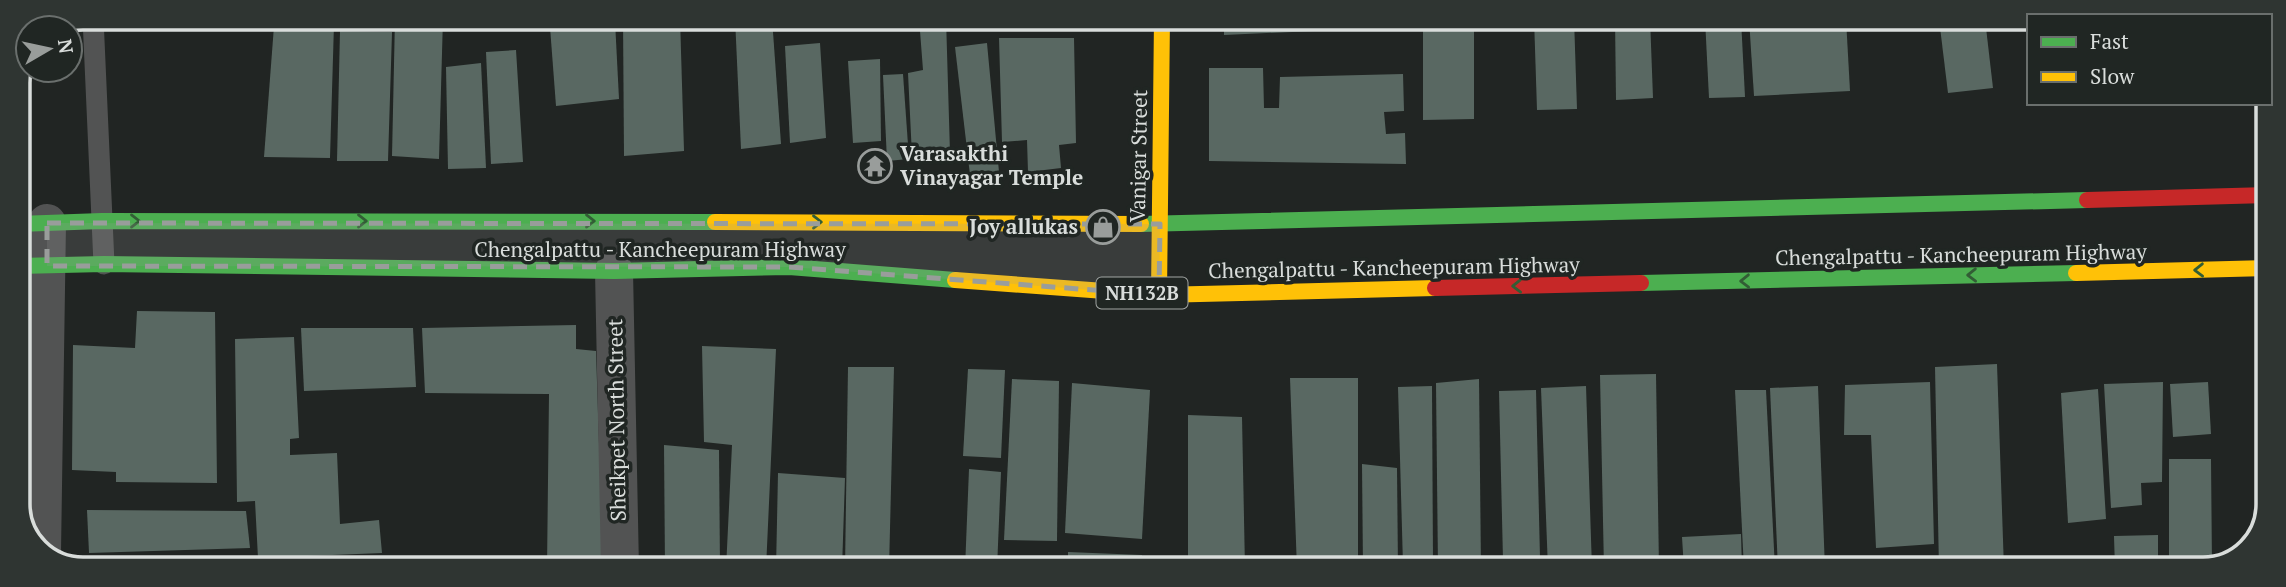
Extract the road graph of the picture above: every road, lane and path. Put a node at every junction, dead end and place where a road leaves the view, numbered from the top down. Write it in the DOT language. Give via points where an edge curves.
graph roads {
  1 [pos="94,30"];
  2 [pos="1162,30"];
  3 [pos="2256,195"];
  4 [pos="102,221"];
  5 [pos="32,224"];
  6 [pos="1160,224"];
  7 [pos="104,264"];
  8 [pos="32,266"];
  9 [pos="2256,268"];
  10 [pos="614,271"];
  11 [pos="1159,295"];
  12 [pos="41,537"];
  13 [pos="620,557"];
  1 -- 4 [label="lane"];
  2 -- 6 [label="main road, Vanigar Street"];
  3 -- 6 [label="main road"];
  4 -- 5 [label="main road"];
  4 -- 6 [label="main road, one-way"];
  4 -- 7 [label="lane"];
  5 -- 8 [label="street"];
  6 -- 11 [label="main road, Vanigar Street"];
  7 -- 8 [label="main road, Chengalpattu - Kancheepuram Highway / NH132B"];
  7 -- 10 [label="main road, Chengalpattu - Kancheepuram Highway / NH132B"];
  8 -- 12 [label="street"];
  9 -- 11 [label="main road, Chengalpattu - Kancheepuram Highway / NH132B, one-way"];
  10 -- 11 [label="main road, Chengalpattu - Kancheepuram Highway / NH132B" via="789,267"];
  10 -- 13 [label="street, Sheikpet North Street"];
}
